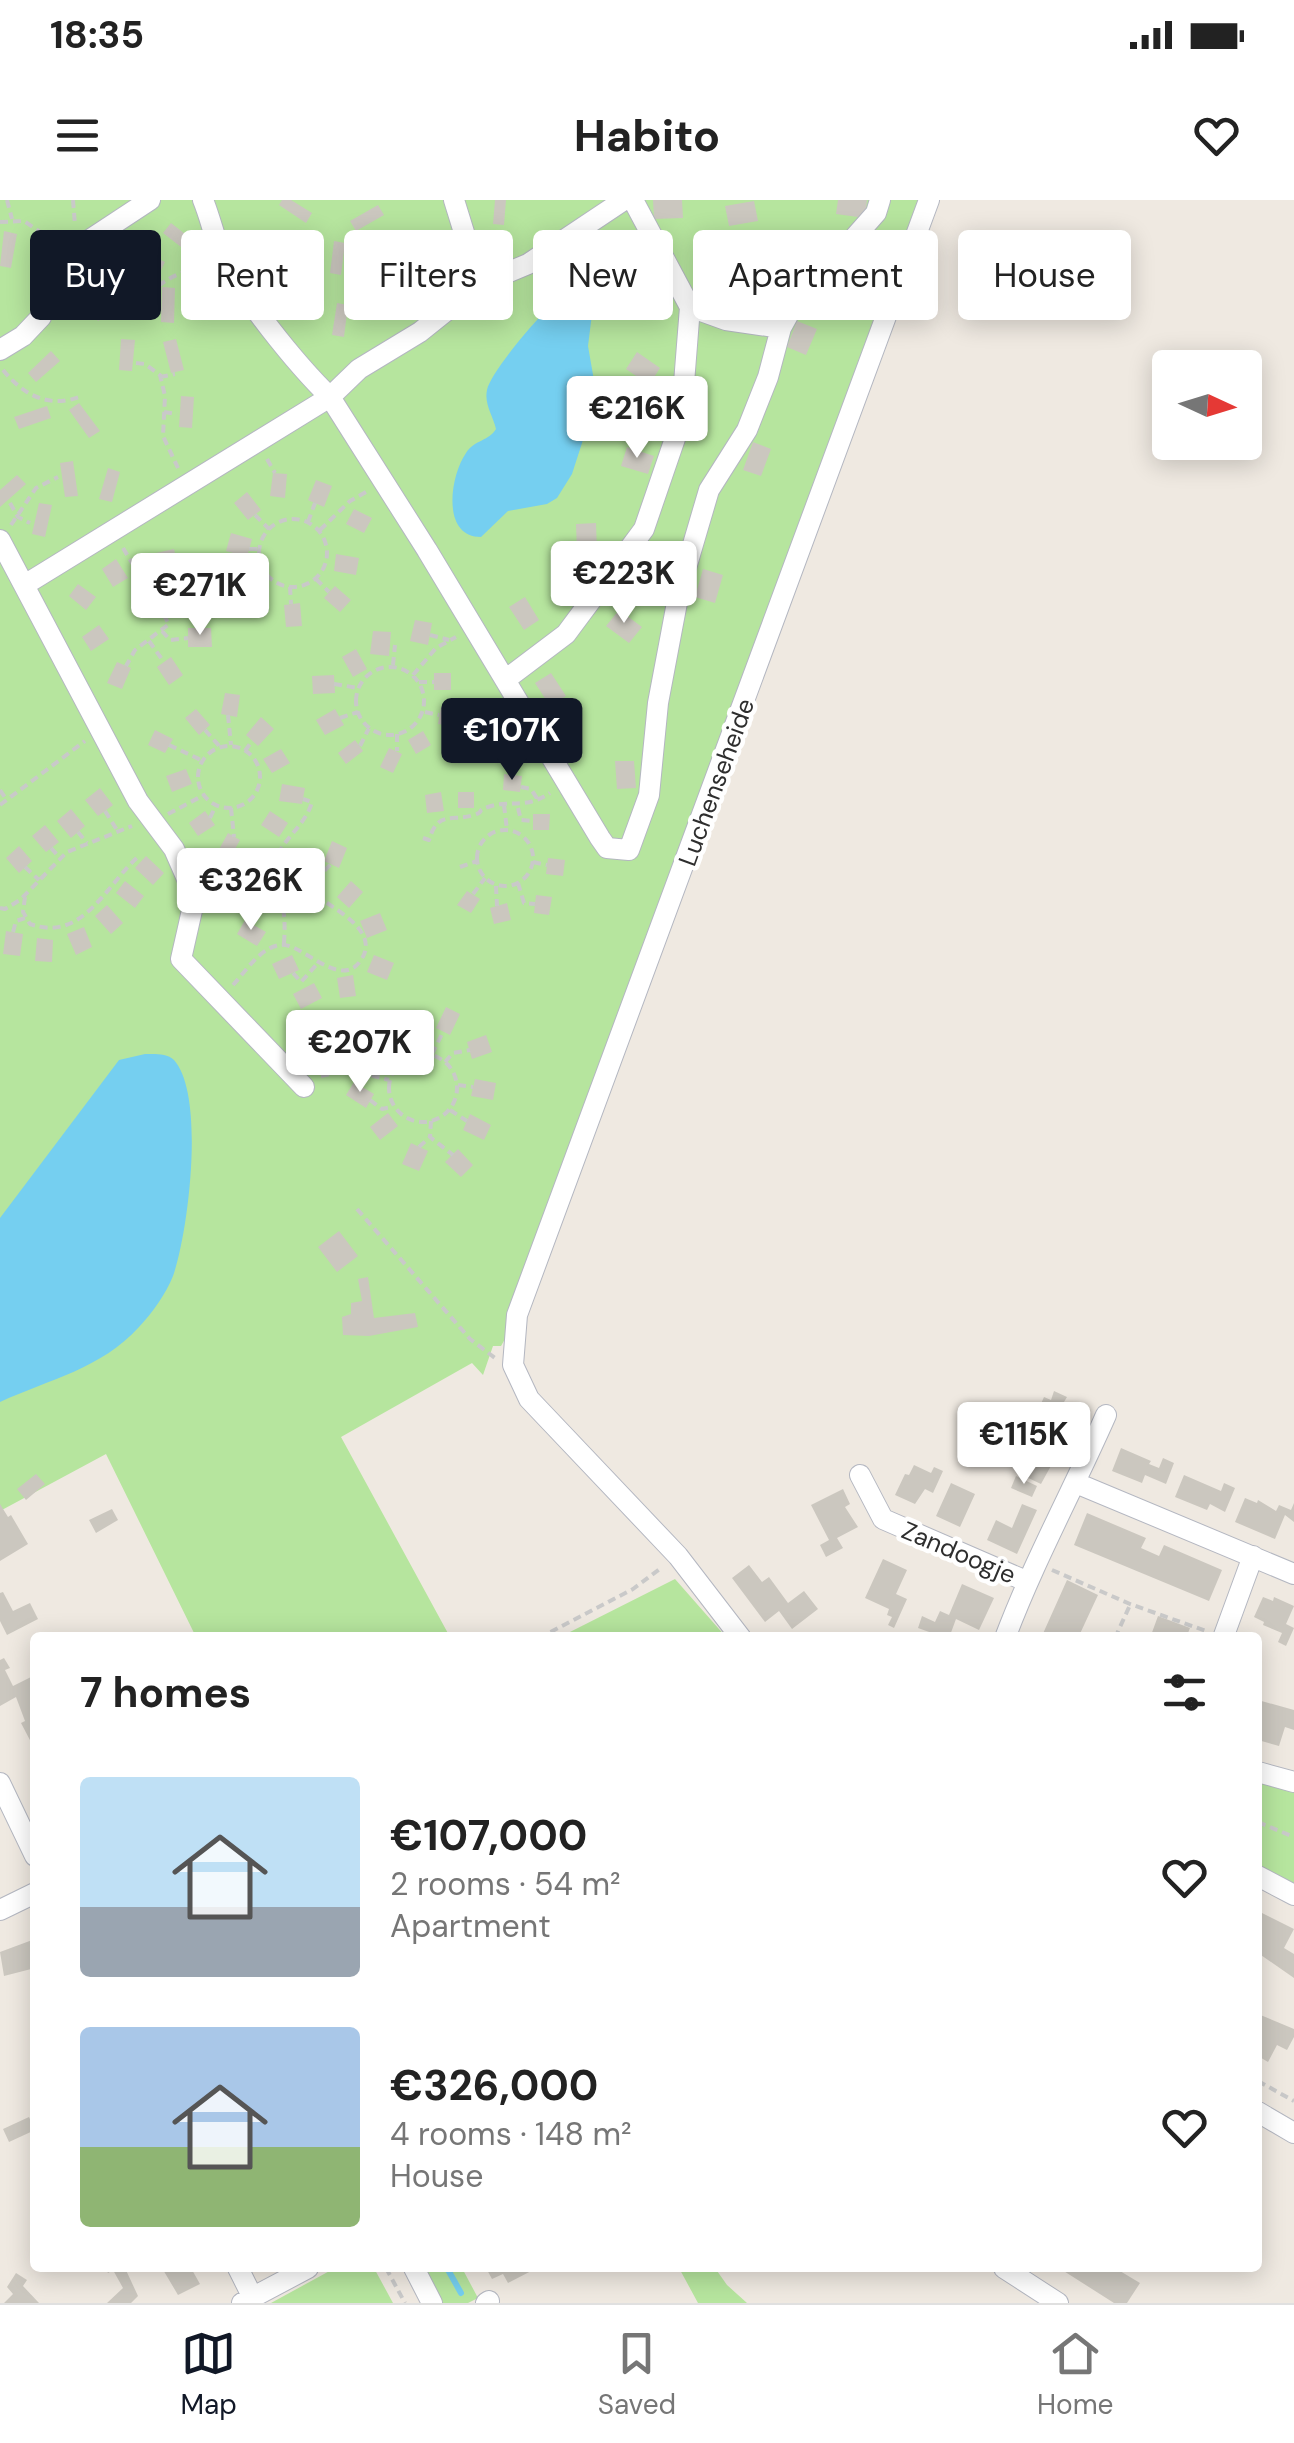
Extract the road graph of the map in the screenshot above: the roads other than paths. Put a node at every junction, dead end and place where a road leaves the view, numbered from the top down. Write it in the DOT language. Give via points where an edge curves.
graph roads {
  1 [pos="150,200"];
  2 [pos="204,200"];
  3 [pos="454,200"];
  4 [pos="624,200"];
  5 [pos="633,200"];
  6 [pos="880,200"];
  7 [pos="930,200"];
  8 [pos="463,230"];
  9 [pos="513,270"];
  10 [pos="690,308"];
  11 [pos="435,320"];
  12 [pos="781,328"];
  13 [pos="0,350"];
  14 [pos="330,398"];
  15 [pos="3,534"];
  16 [pos="26,584"];
  17 [pos="505,680"];
  18 [pos="304,1087"];
  19 [pos="1106,1414"];
  20 [pos="860,1475"];
  21 [pos="1076,1483"];
  22 [pos="1252,1556"];
  23 [pos="1294,1574"];
  24 [pos="1026,1581"];
  25 [pos="736,1632"];
  26 [pos="1007,1632"];
  27 [pos="1225,1632"];
  28 [pos="1262,1773"];
  29 [pos="1294,1782"];
  30 [pos="0,1783"];
  31 [pos="30,1846"];
  32 [pos="1262,1878"];
  33 [pos="30,1896"];
  34 [pos="1294,1896"];
  35 [pos="0,1910"];
  36 [pos="1262,2114"];
  37 [pos="1294,2133"];
  38 [pos="239,2272"];
  39 [pos="300,2272"];
  40 [pos="416,2272"];
  41 [pos="1010,2272"];
  42 [pos="247,2300"];
  43 [pos="432,2303"];
  44 [pos="1058,2303"];
  1 -- 13 [label="street" via="83,242 57,272 41,317"];
  2 -- 14 [label="street" via="235,278"];
  3 -- 8 [label="street"];
  4 -- 9 [label="street"];
  5 -- 10 [label="street"];
  6 -- 12 [label="street"];
  7 -- 25 [label="street, Luchenseheide" via="516,1315 513,1365 529,1399 678,1556"];
  10 -- 12 [label="street"];
  10 -- 17 [label="street" via="681,421 644,529 566,634"];
  11 -- 14 [label="street" via="359,368"];
  12 -- 17 [label="street" via="747,430 710,490 680,592 649,795 630,850 607,848"];
  14 -- 16 [label="street"];
  14 -- 17 [label="street"];
  15 -- 16 [label="street"];
  16 -- 18 [label="street" via="195,896 181,959"];
  19 -- 21 [label="street"];
  20 -- 24 [label="street, Zandoogje" via="883,1519"];
  21 -- 22 [label="street"];
  21 -- 24 [label="street"];
  22 -- 23 [label="street"];
  22 -- 27 [label="street"];
  24 -- 26 [label="street"];
  28 -- 29 [label="street"];
  30 -- 31 [label="street"];
  32 -- 34 [label="street"];
  33 -- 35 [label="street"];
  36 -- 37 [label="street"];
  38 -- 42 [label="street"];
  39 -- 42 [label="street"];
  40 -- 43 [label="street"];
  41 -- 44 [label="street"];
}
